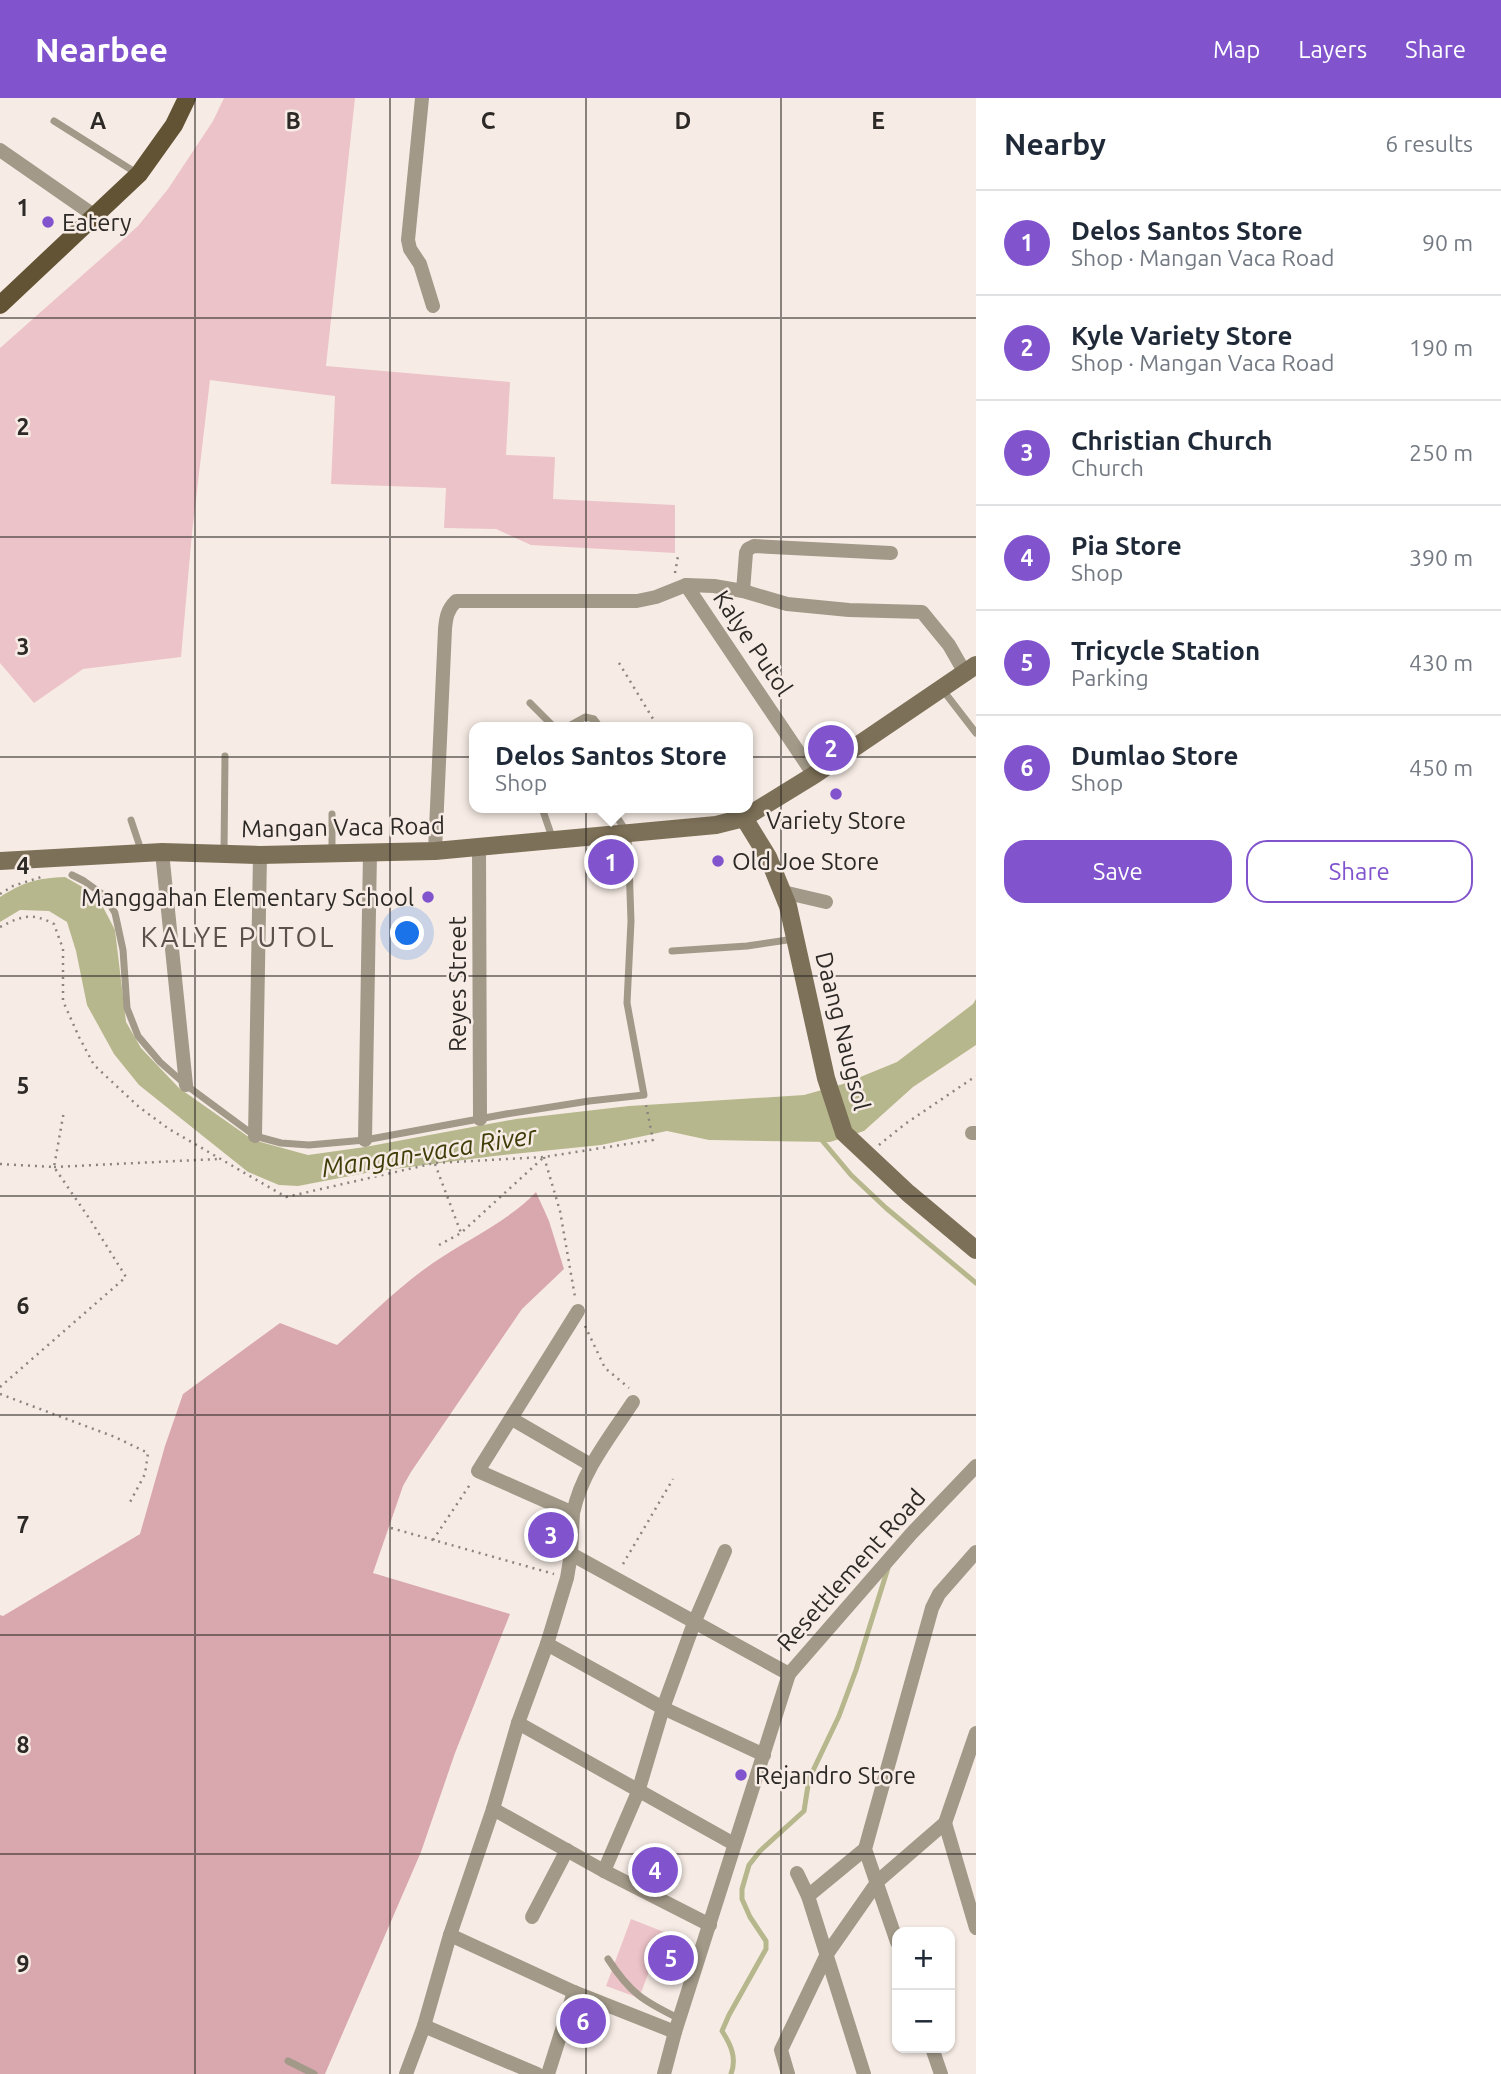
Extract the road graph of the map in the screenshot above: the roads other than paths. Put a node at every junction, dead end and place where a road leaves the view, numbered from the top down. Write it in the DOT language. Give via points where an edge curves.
graph roads {
  1 [pos="187,98"];
  2 [pos="422,98"];
  3 [pos="54,121"];
  4 [pos="0,149"];
  5 [pos="139,174"];
  6 [pos="95,216"];
  7 [pos="0,305"];
  8 [pos="433,306"];
  9 [pos="891,553"];
  10 [pos="686,585"];
  11 [pos="743,591"];
  12 [pos="970,669"];
  13 [pos="942,688"];
  14 [pos="530,703"];
  15 [pos="549,722"];
  16 [pos="576,722"];
  17 [pos="596,722"];
  18 [pos="976,733"];
  19 [pos="225,756"];
  20 [pos="814,775"];
  21 [pos="753,812"];
  22 [pos="544,813"];
  23 [pos="614,813"];
  24 [pos="752,813"];
  25 [pos="332,814"];
  26 [pos="744,818"];
  27 [pos="131,820"];
  28 [pos="628,834"];
  29 [pos="554,841"];
  30 [pos="479,848"];
  31 [pos="435,851"];
  32 [pos="162,852"];
  33 [pos="142,853"];
  34 [pos="224,853"];
  35 [pos="370,853"];
  36 [pos="332,854"];
  37 [pos="260,855"];
  38 [pos="0,862"];
  39 [pos="72,875"];
  40 [pos="783,892"];
  41 [pos="825,902"];
  42 [pos="794,939"];
  43 [pos="672,951"];
  44 [pos="186,1085"];
  45 [pos="480,1119"];
  46 [pos="255,1136"];
  47 [pos="365,1140"];
  48 [pos="976,1250"];
  49 [pos="578,1311"];
  50 [pos="633,1402"];
  51 [pos="512,1419"];
  52 [pos="591,1465"];
  53 [pos="976,1466"];
  54 [pos="573,1513"];
  55 [pos="725,1551"];
  56 [pos="976,1552"];
  57 [pos="571,1554"];
  58 [pos="694,1623"];
  59 [pos="547,1644"];
  60 [pos="789,1674"];
  61 [pos="663,1708"];
  62 [pos="518,1723"];
  63 [pos="976,1733"];
  64 [pos="764,1755"];
  65 [pos="638,1792"];
  66 [pos="493,1809"];
  67 [pos="945,1823"];
  68 [pos="734,1844"];
  69 [pos="865,1849"];
  70 [pos="568,1850"];
  71 [pos="604,1871"];
  72 [pos="797,1873"];
  73 [pos="878,1881"];
  74 [pos="808,1896"];
  75 [pos="532,1917"];
  76 [pos="710,1925"];
  77 [pos="893,1927"];
  78 [pos="976,1927"];
  79 [pos="450,1935"];
  80 [pos="827,1954"];
  81 [pos="607,1959"];
  82 [pos="574,1992"];
  83 [pos="677,2025"];
  84 [pos="425,2026"];
  85 [pos="934,2053"];
  86 [pos="288,2061"];
  87 [pos="314,2074"];
  88 [pos="406,2074"];
  89 [pos="537,2074"];
  90 [pos="548,2074"];
  91 [pos="664,2074"];
  92 [pos="788,2074"];
  93 [pos="864,2074"];
  94 [pos="941,2074"];
  1 -- 5 [label="main road"];
  2 -- 8 [label="street" via="408,240"];
  3 -- 5 [label="lane"];
  4 -- 6 [label="street"];
  5 -- 6 [label="main road"];
  6 -- 7 [label="main road"];
  9 -- 11 [label="street" via="754,546 746,553"];
  10 -- 11 [label="street, Kalye Putol"];
  10 -- 20 [label="street, Kalye Putol"];
  10 -- 31 [label="street" via="637,601 456,601 452,605 445,629"];
  11 -- 12 [label="street, Kalye Putol" via="787,604 922,612"];
  12 -- 13 [label="main road, Mangan Vaca Road"];
  13 -- 18 [label="lane"];
  13 -- 20 [label="main road, Mangan Vaca Road"];
  14 -- 15 [label="lane"];
  16 -- 17 [label="lane" via="585,717"];
  19 -- 34 [label="lane"];
  20 -- 21 [label="main road, Mangan Vaca Road"];
  22 -- 29 [label="lane"];
  23 -- 28 [label="lane"];
  24 -- 26 [label="main road, Mangan Vaca Road"];
  25 -- 36 [label="lane"];
  26 -- 28 [label="main road, Mangan Vaca Road"];
  26 -- 40 [label="main road, Daang Naugsol"];
  27 -- 33 [label="lane"];
  28 -- 29 [label="main road, Mangan Vaca Road"];
  28 -- 45 [label="lane" via="631,921 627,1003 644,1095"];
  29 -- 30 [label="main road, Mangan Vaca Road"];
  30 -- 31 [label="main road, Mangan Vaca Road"];
  30 -- 45 [label="street, Reyes Street"];
  31 -- 35 [label="main road, Mangan Vaca Road"];
  32 -- 33 [label="main road, Mangan Vaca Road"];
  32 -- 34 [label="main road, Mangan Vaca Road"];
  32 -- 44 [label="street"];
  33 -- 38 [label="main road, Mangan Vaca Road"];
  34 -- 37 [label="main road, Mangan Vaca Road"];
  35 -- 36 [label="main road, Mangan Vaca Road"];
  35 -- 47 [label="street"];
  36 -- 37 [label="main road, Mangan Vaca Road"];
  37 -- 46 [label="street"];
  39 -- 44 [label="lane" via="105,896 115,913 127,1008 138,1036"];
  40 -- 41 [label="street"];
  40 -- 42 [label="main road, Daang Naugsol"];
  42 -- 43 [label="lane"];
  42 -- 48 [label="main road, Daang Naugsol" via="826,1078 844,1133"];
  44 -- 46 [label="lane"];
  45 -- 47 [label="lane"];
  46 -- 47 [label="lane" via="309,1145"];
  49 -- 51 [label="street"];
  50 -- 52 [label="street"];
  51 -- 52 [label="street"];
  51 -- 54 [label="street" via="478,1471"];
  52 -- 54 [label="street"];
  53 -- 60 [label="street, Resettlement Road"];
  54 -- 57 [label="street"];
  55 -- 58 [label="street"];
  56 -- 69 [label="street" via="932,1608"];
  57 -- 58 [label="street"];
  57 -- 59 [label="street"];
  58 -- 60 [label="street"];
  58 -- 61 [label="street"];
  59 -- 61 [label="street"];
  59 -- 62 [label="street"];
  60 -- 64 [label="street, Resettlement Road"];
  61 -- 64 [label="street"];
  61 -- 65 [label="street"];
  62 -- 65 [label="street"];
  62 -- 66 [label="street"];
  63 -- 67 [label="street"];
  64 -- 68 [label="street, Resettlement Road"];
  65 -- 68 [label="street"];
  65 -- 71 [label="street"];
  66 -- 70 [label="street"];
  66 -- 79 [label="street"];
  67 -- 73 [label="street"];
  67 -- 78 [label="street"];
  68 -- 76 [label="street, Resettlement Road"];
  69 -- 73 [label="street"];
  69 -- 74 [label="street"];
  70 -- 71 [label="street"];
  70 -- 75 [label="street"];
  71 -- 76 [label="street"];
  72 -- 74 [label="street"];
  73 -- 77 [label="street"];
  73 -- 80 [label="street"];
  74 -- 80 [label="street"];
  76 -- 83 [label="street, Resettlement Road"];
  79 -- 82 [label="street"];
  79 -- 84 [label="street"];
  80 -- 92 [label="street" via="781,2050"];
  80 -- 93 [label="street"];
  81 -- 83 [label="lane" via="622,1982"];
  82 -- 83 [label="street"];
  82 -- 90 [label="street"];
  83 -- 91 [label="street, Resettlement Road"];
  84 -- 88 [label="street"];
  84 -- 89 [label="street"];
  85 -- 94 [label="street"];
  86 -- 87 [label="lane"];
}
